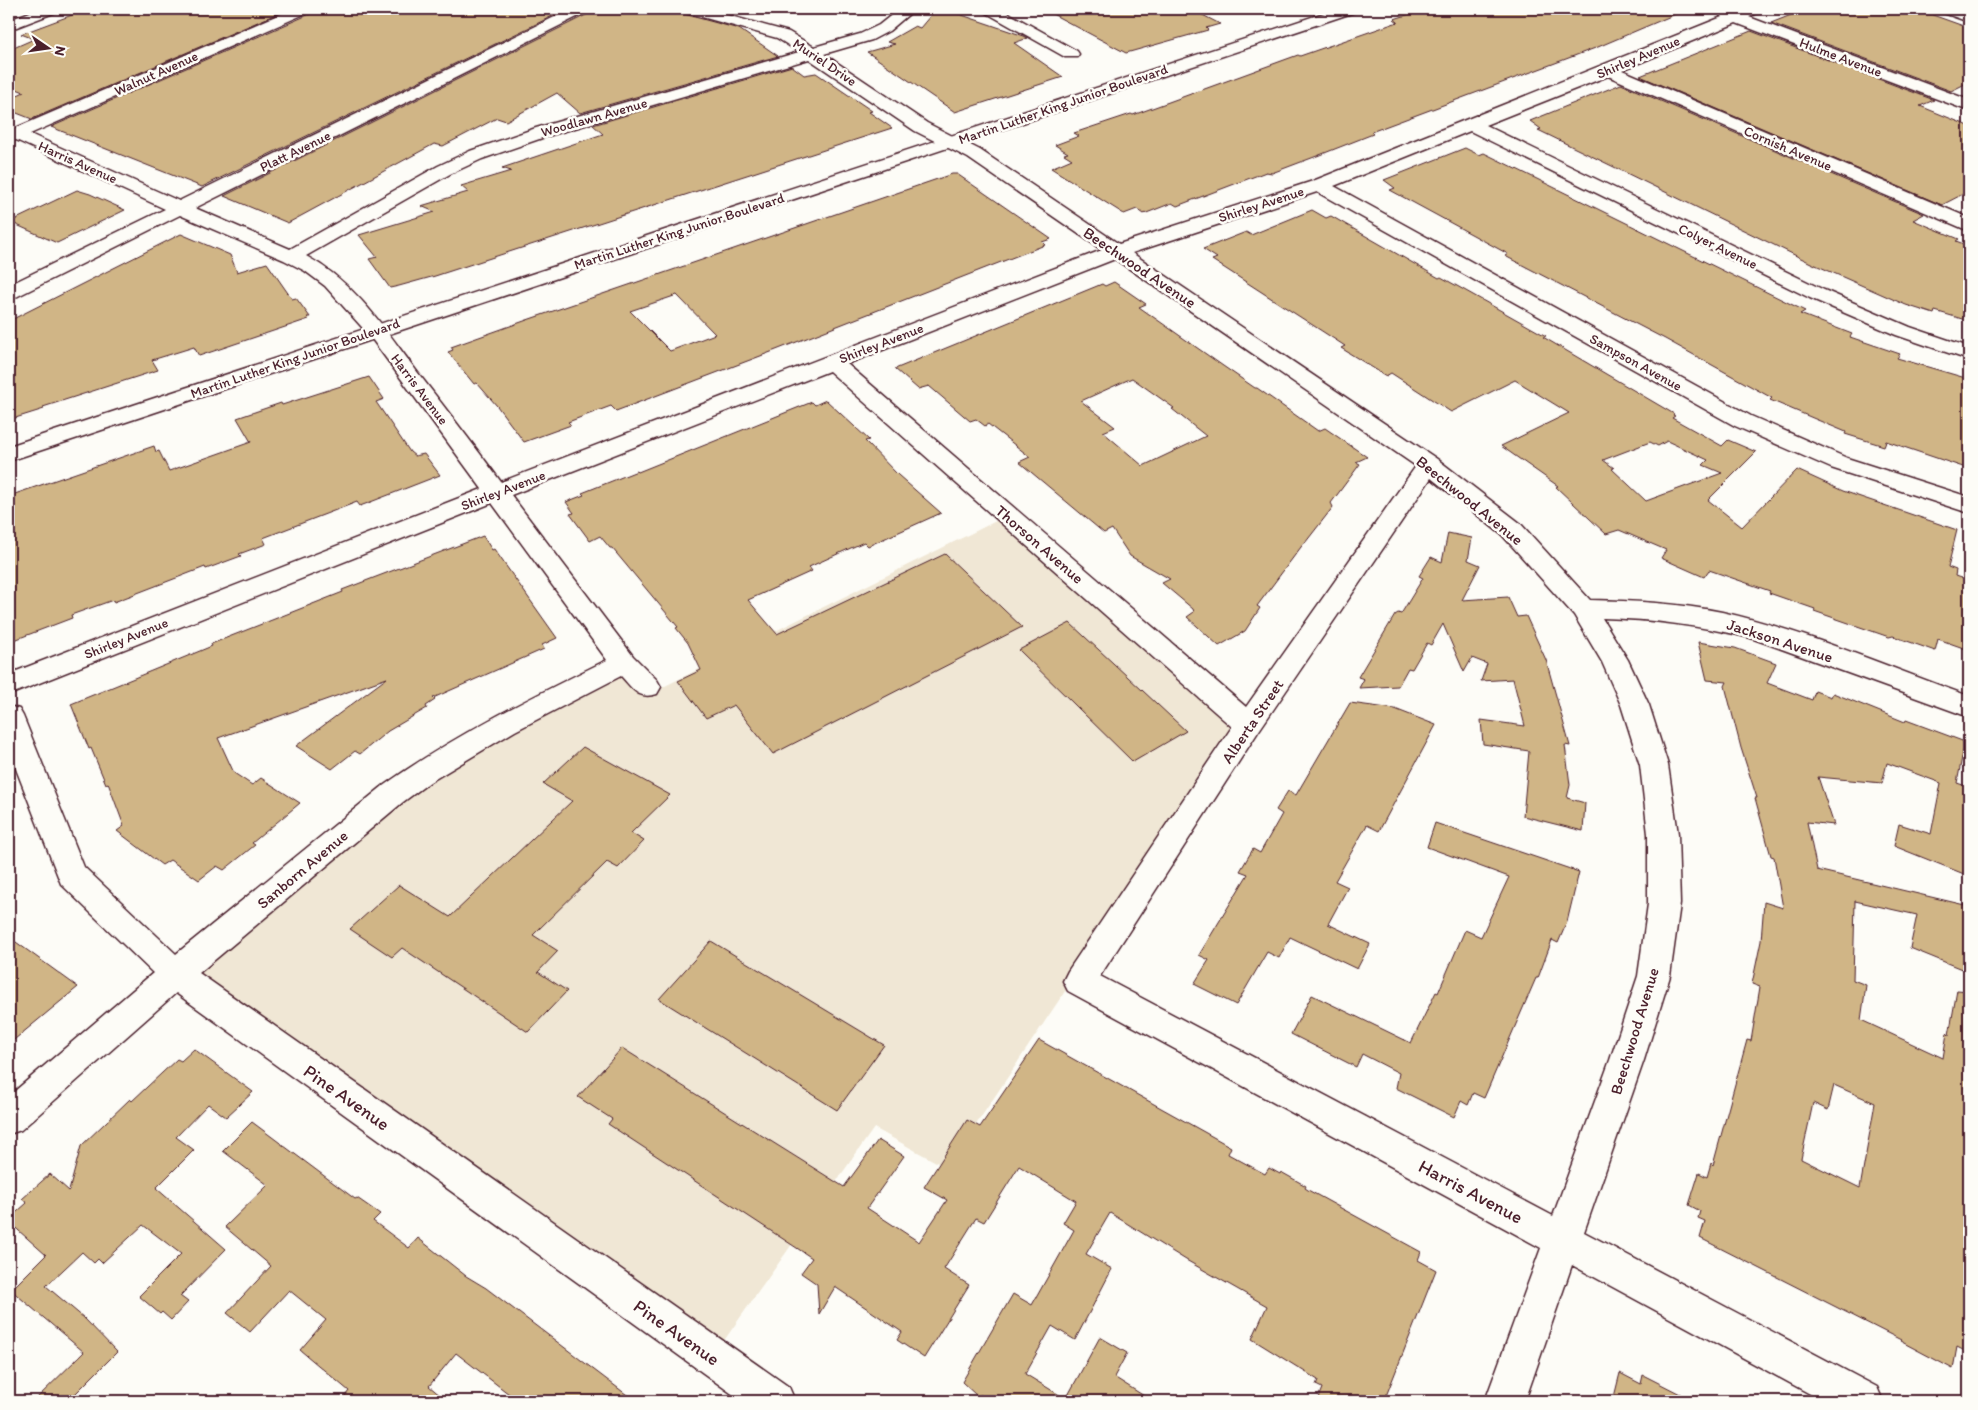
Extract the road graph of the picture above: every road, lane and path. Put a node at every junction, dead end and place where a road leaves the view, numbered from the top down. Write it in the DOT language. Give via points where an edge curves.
graph roads {
  1 [pos="50,9"];
  2 [pos="304,9"];
  3 [pos="582,9"];
  4 [pos="689,9"];
  5 [pos="908,9"];
  6 [pos="990,9"];
  7 [pos="1350,9"];
  8 [pos="1713,9"];
  9 [pos="1755,9"];
  10 [pos="1946,9"];
  11 [pos="1735,17"];
  12 [pos="1969,17"];
  13 [pos="9,25"];
  14 [pos="812,53"];
  15 [pos="1071,54"];
  16 [pos="1608,70"];
  17 [pos="1969,106"];
  18 [pos="1471,125"];
  19 [pos="11,134"];
  20 [pos="950,142"];
  21 [pos="1318,185"];
  22 [pos="179,208"];
  23 [pos="1969,225"];
  24 [pos="1118,251"];
  25 [pos="291,256"];
  26 [pos="9,292"];
  27 [pos="376,331"];
  28 [pos="1969,354"];
  29 [pos="832,362"];
  30 [pos="9,454"];
  31 [pos="1430,464"];
  32 [pos="497,492"];
  33 [pos="1969,505"];
  34 [pos="1583,608"];
  35 [pos="624,662"];
  36 [pos="9,685"];
  37 [pos="647,688"];
  38 [pos="1969,707"];
  39 [pos="9,716"];
  40 [pos="1248,725"];
  41 [pos="175,974"];
  42 [pos="1079,981"];
  43 [pos="9,1118"];
  44 [pos="1561,1240"];
  45 [pos="775,1401"];
  46 [pos="1505,1401"];
  47 [pos="1863,1401"];
  1 -- 13 [label="street"];
  2 -- 19 [label="street, Walnut Avenue"];
  3 -- 22 [label="street, Platt Avenue"];
  4 -- 14 [label="street, Muriel Drive" via="783,35"];
  5 -- 14 [label="street, Woodlawn Avenue" via="866,37"];
  6 -- 15 [label="street"];
  7 -- 20 [label="street, Martin Luther King Junior Boulevard"];
  8 -- 11 [label="street, Hulme Avenue"];
  9 -- 11 [label="street, Shirley Avenue"];
  10 -- 12 [label="street"];
  11 -- 16 [label="street, Shirley Avenue"];
  11 -- 17 [label="street, Hulme Avenue"];
  14 -- 20 [label="street, Muriel Drive" via="921,127"];
  14 -- 25 [label="street, Woodlawn Avenue" via="542,132 476,155"];
  16 -- 18 [label="street, Shirley Avenue"];
  16 -- 23 [label="street, Cornish Avenue"];
  18 -- 21 [label="street, Shirley Avenue"];
  18 -- 28 [label="street, Colyer Avenue" via="1816,294 1903,331"];
  19 -- 22 [label="street, Harris Avenue"];
  20 -- 24 [label="street, Beechwood Avenue" via="974,154"];
  20 -- 27 [label="street, Martin Luther King Junior Boulevard"];
  21 -- 24 [label="street, Shirley Avenue"];
  21 -- 33 [label="street, Sampson Avenue" via="1743,421 1840,463"];
  22 -- 25 [label="street, Harris Avenue"];
  22 -- 26 [label="street, Platt Avenue"];
  24 -- 29 [label="street, Shirley Avenue"];
  24 -- 31 [label="street, Beechwood Avenue"];
  25 -- 27 [label="street, Harris Avenue" via="332,282"];
  27 -- 30 [label="street, Martin Luther King Junior Boulevard"];
  27 -- 32 [label="street, Harris Avenue"];
  29 -- 32 [label="street, Shirley Avenue"];
  29 -- 40 [label="street, Thorson Avenue"];
  31 -- 34 [label="street, Beechwood Avenue" via="1511,529"];
  31 -- 40 [label="street, Alberta Street"];
  32 -- 35 [label="street, Harris Avenue"];
  32 -- 36 [label="street, Shirley Avenue"];
  34 -- 38 [label="street, Jackson Avenue" via="1646,610 1756,630"];
  34 -- 44 [label="street, Beechwood Avenue" via="1615,660 1654,765 1663,834 1664,904 1654,976"];
  35 -- 37 [label="street, Harris Avenue"];
  35 -- 41 [label="street, Sanborn Avenue" via="516,717 426,770"];
  39 -- 41 [label="street, Pine Avenue" via="72,875"];
  40 -- 42 [label="street, Alberta Street"];
  41 -- 43 [label="street, Sanborn Avenue"];
  41 -- 45 [label="street, Pine Avenue"];
  42 -- 44 [label="street, Harris Avenue"];
  44 -- 46 [label="street, Beechwood Avenue"];
  44 -- 47 [label="street, Harris Avenue"];
}
